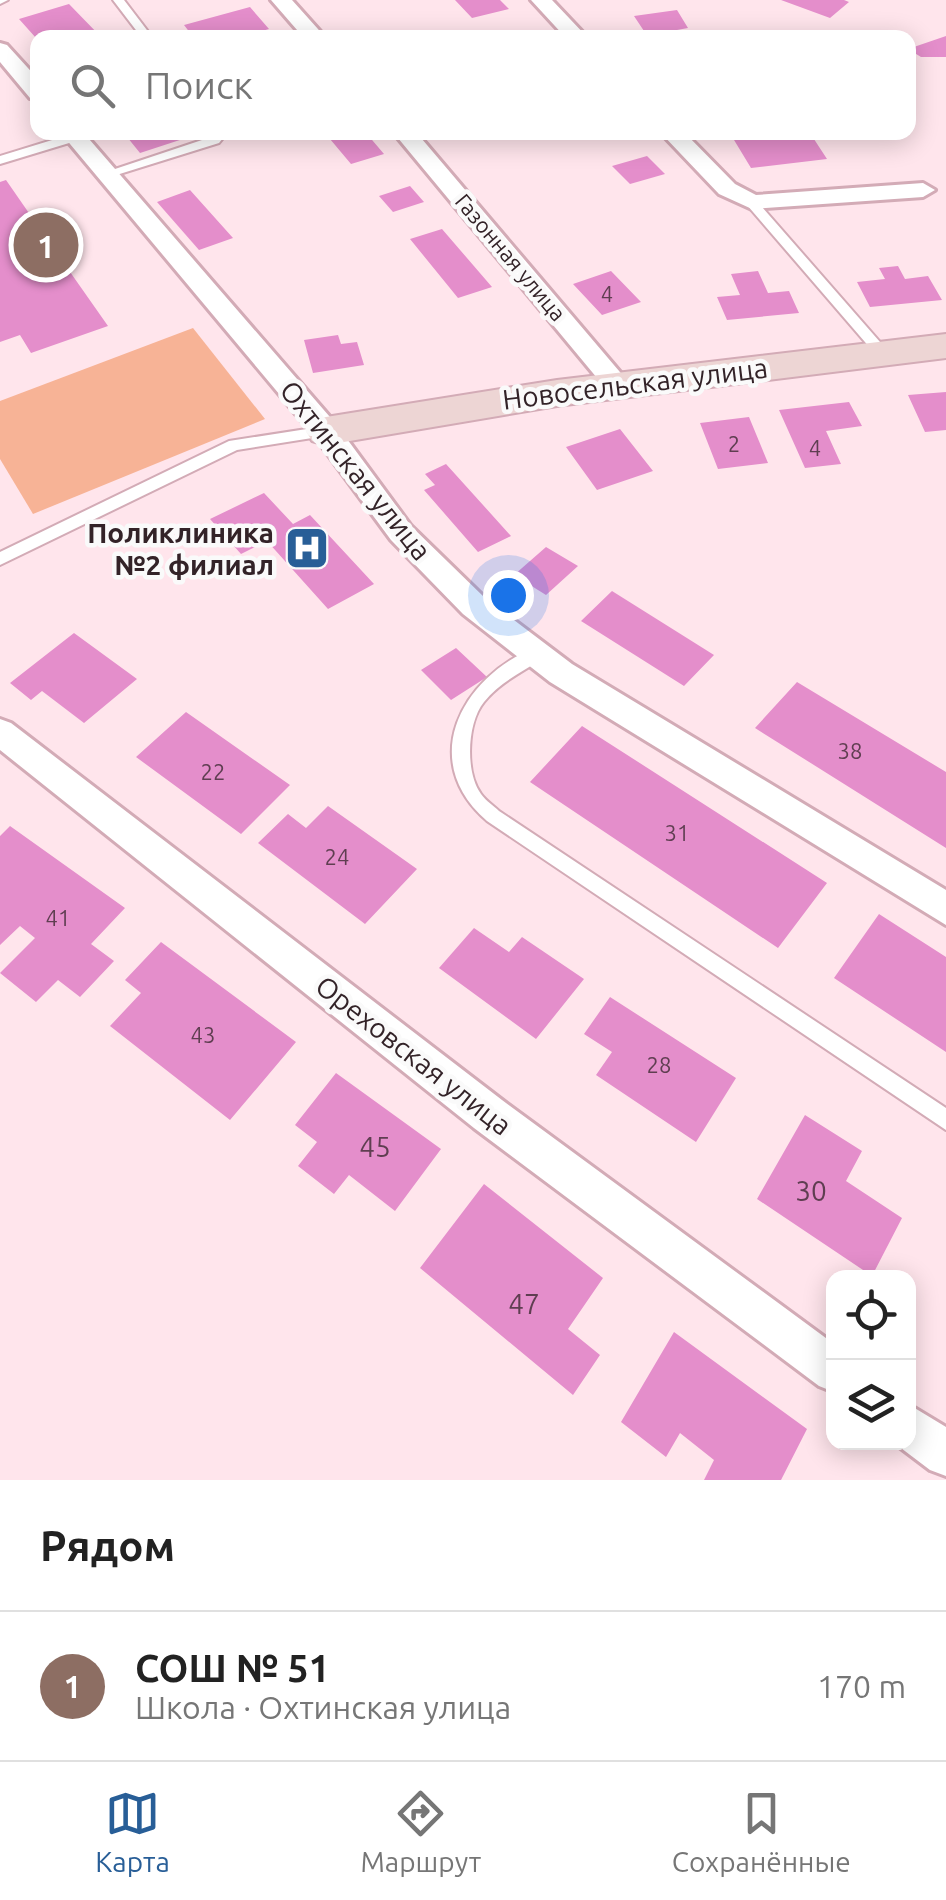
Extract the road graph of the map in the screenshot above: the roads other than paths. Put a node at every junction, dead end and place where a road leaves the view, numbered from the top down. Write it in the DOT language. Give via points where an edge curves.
graph roads {
  1 [pos="118,0"];
  2 [pos="281,0"];
  3 [pos="541,0"];
  4 [pos="142,30"];
  5 [pos="309,30"];
  6 [pos="570,30"];
  7 [pos="0,49"];
  8 [pos="30,83"];
  9 [pos="58,140"];
  10 [pos="77,140"];
  11 [pos="215,140"];
  12 [pos="411,140"];
  13 [pos="679,140"];
  14 [pos="0,160"];
  15 [pos="106,174"];
  16 [pos="922,190"];
  17 [pos="752,202"];
  18 [pos="946,346"];
  19 [pos="882,353"];
  20 [pos="616,384"];
  21 [pos="326,431"];
  22 [pos="0,559"];
  23 [pos="536,654"];
  24 [pos="0,732"];
  25 [pos="946,909"];
  26 [pos="946,1120"];
  27 [pos="826,1365"];
  28 [pos="916,1432"];
  29 [pos="946,1454"];
  1 -- 4 [label="lane"];
  2 -- 5 [label="street"];
  3 -- 6 [label="street"];
  7 -- 8 [label="street"];
  9 -- 14 [label="lane"];
  10 -- 15 [label="street, Охтинская улица"];
  11 -- 15 [label="lane"];
  12 -- 20 [label="street, Газонная улица"];
  13 -- 17 [label="street" via="727,189"];
  15 -- 21 [label="street, Охтинская улица"];
  16 -- 17 [label="street"];
  17 -- 19 [label="lane"];
  18 -- 19 [label="street, Новосельская улица"];
  19 -- 20 [label="street, Новосельская улица"];
  20 -- 21 [label="street, Новосельская улица"];
  21 -- 22 [label="lane" via="234,445"];
  21 -- 23 [label="street, Охтинская улица" via="401,532 474,606"];
  23 -- 25 [label="street, Охтинская улица"];
  23 -- 26 [label="lane" via="471,705 464,772 476,800"];
  24 -- 27 [label="street, Ореховская улица" via="488,1114"];
  28 -- 29 [label="street"];
}
